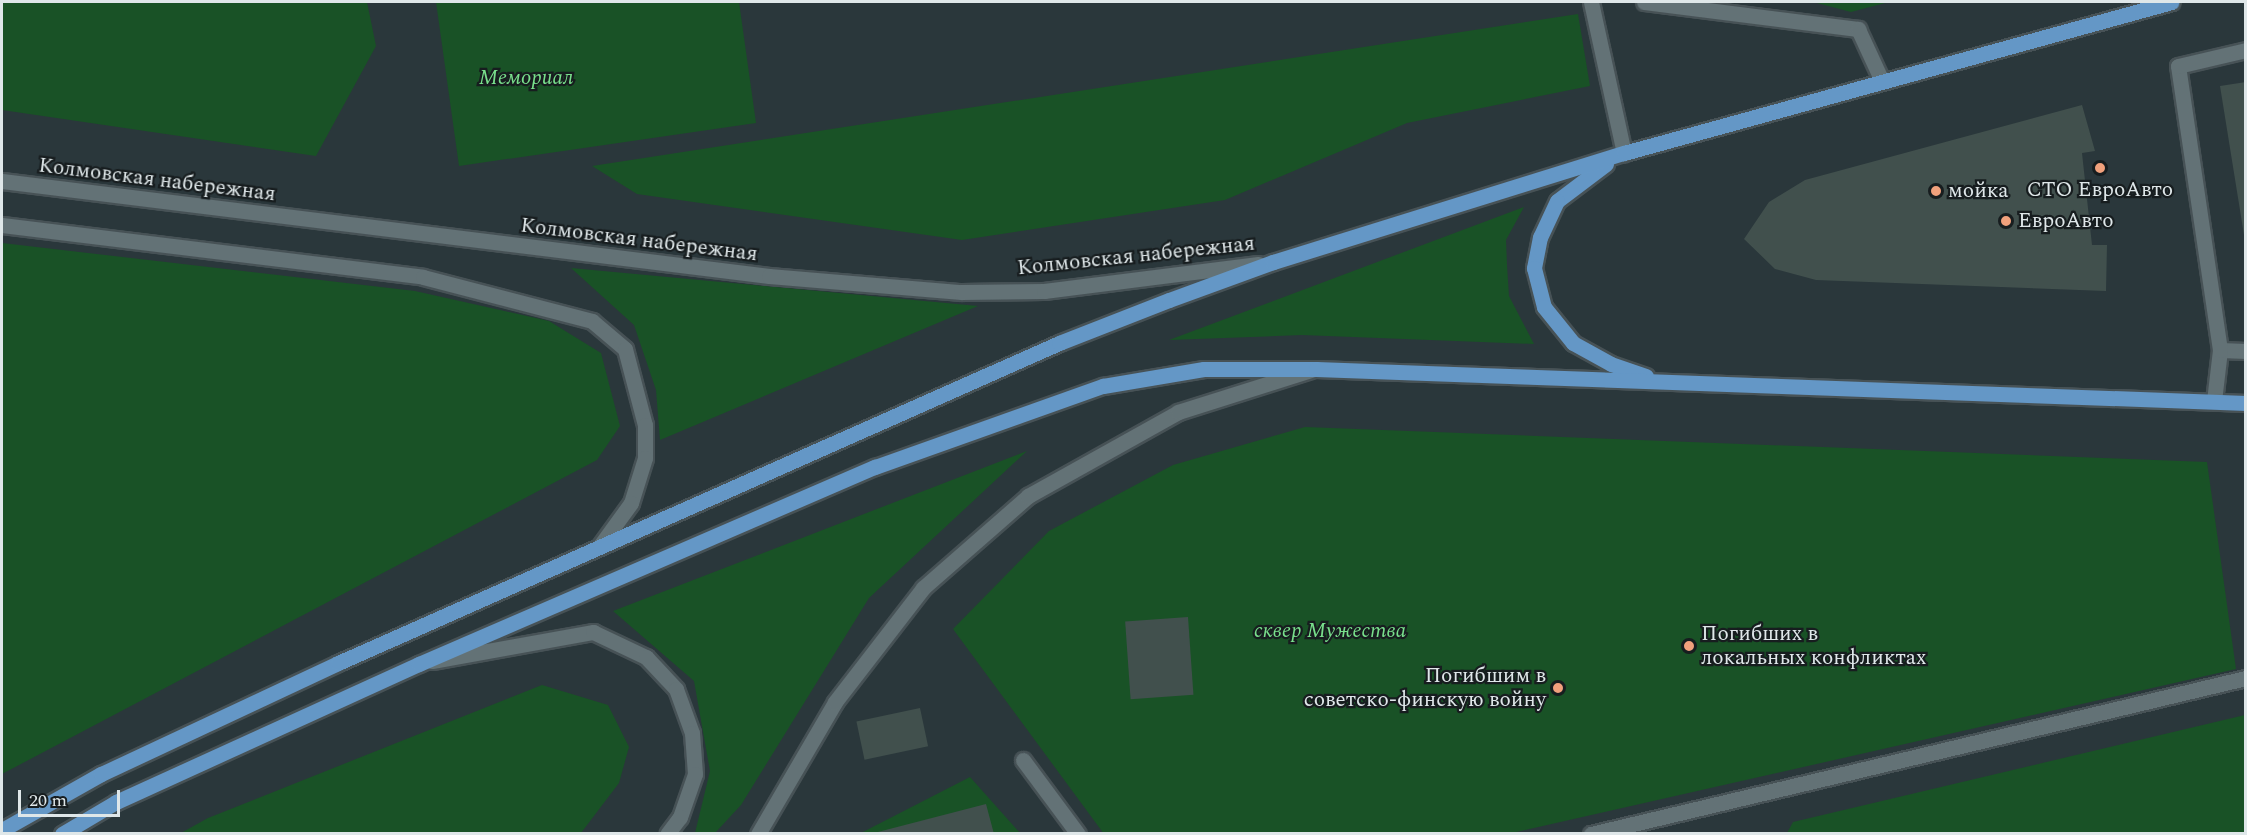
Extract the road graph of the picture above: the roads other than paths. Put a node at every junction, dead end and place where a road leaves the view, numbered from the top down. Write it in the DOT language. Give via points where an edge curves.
graph roads {
  1 [pos="1592,2"];
  2 [pos="1644,2"];
  3 [pos="2172,2"];
  4 [pos="2246,50"];
  5 [pos="1882,81"];
  6 [pos="1623,153"];
  7 [pos="2,181"];
  8 [pos="2,225"];
  9 [pos="1273,262"];
  10 [pos="2220,350"];
  11 [pos="2246,351"];
  12 [pos="1316,369"];
  13 [pos="1660,381"];
  14 [pos="2214,401"];
  15 [pos="2246,403"];
  16 [pos="599,547"];
  17 [pos="420,664"];
  18 [pos="2246,678"];
  19 [pos="1023,760"];
  20 [pos="2,830"];
  21 [pos="62,834"];
  22 [pos="667,834"];
  23 [pos="758,834"];
  24 [pos="1078,834"];
  25 [pos="1591,834"];
  1 -- 6 [label="main road"];
  2 -- 5 [label="main road" via="1858,29"];
  3 -- 5 [label="main road"];
  4 -- 10 [label="main road" via="2178,66"];
  5 -- 6 [label="main road"];
  6 -- 9 [label="main road"];
  6 -- 13 [label="main road" via="1582,179 1557,201 1540,237 1534,268 1544,307 1573,343 1611,364"];
  7 -- 9 [label="main road, Колмовская набережная" via="769,276 961,292 1044,291"];
  8 -- 16 [label="main road" via="423,278 592,321 625,349 645,425 645,458 631,503"];
  9 -- 16 [label="main road" via="1059,343"];
  10 -- 11 [label="main road"];
  10 -- 14 [label="main road"];
  12 -- 13 [label="main road"];
  12 -- 17 [label="main road" via="1204,369 1103,386 875,467"];
  12 -- 23 [label="main road" via="1178,412 1028,496 922,588 835,702"];
  13 -- 14 [label="main road"];
  14 -- 15 [label="main road"];
  16 -- 20 [label="main road" via="100,774"];
  17 -- 21 [label="main road" via="116,802"];
  17 -- 22 [label="main road" via="592,632 646,657 676,689 692,733 694,774 680,817"];
  18 -- 25 [label="main road"];
  19 -- 24 [label="main road"];
}
